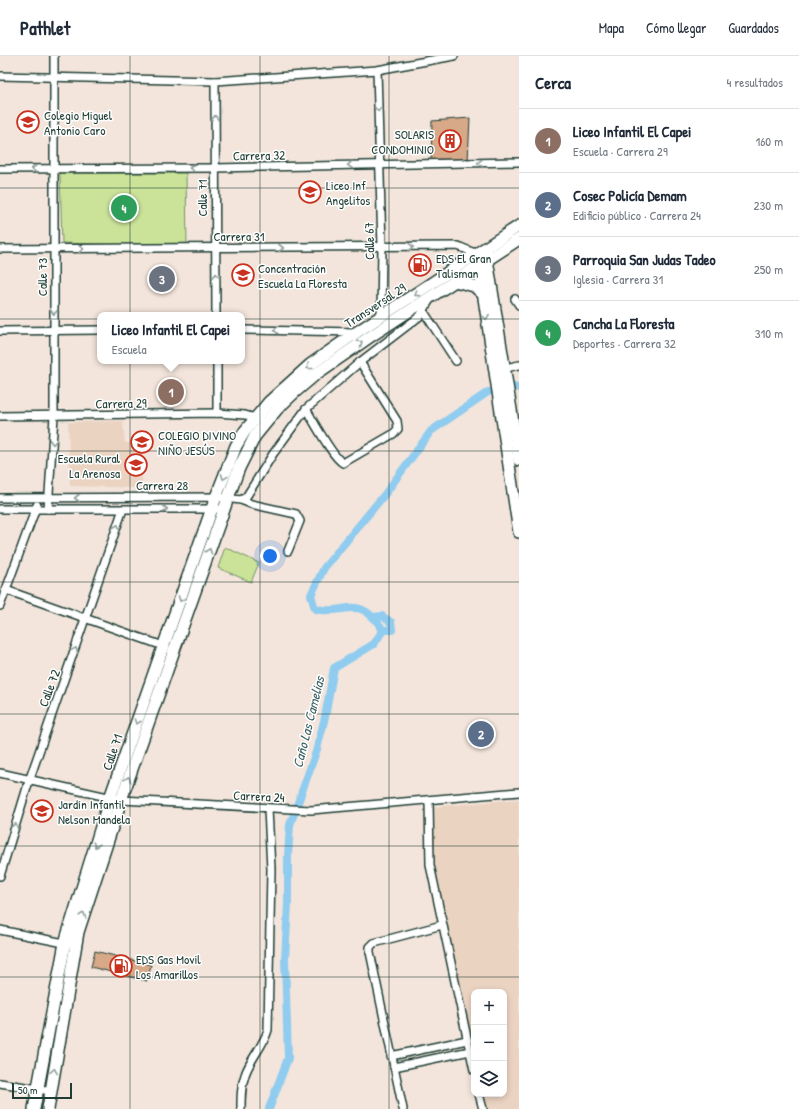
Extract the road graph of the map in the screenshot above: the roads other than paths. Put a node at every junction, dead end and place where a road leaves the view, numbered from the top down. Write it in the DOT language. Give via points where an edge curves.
graph roads {
  1 [pos="54,56"];
  2 [pos="454,56"];
  3 [pos="377,70"];
  4 [pos="0,76"];
  5 [pos="54,77"];
  6 [pos="215,81"];
  7 [pos="519,162"];
  8 [pos="380,164"];
  9 [pos="54,168"];
  10 [pos="216,168"];
  11 [pos="0,169"];
  12 [pos="519,226"];
  13 [pos="519,239"];
  14 [pos="382,247"];
  15 [pos="0,249"];
  16 [pos="54,249"];
  17 [pos="216,249"];
  18 [pos="482,256"];
  19 [pos="455,281"];
  20 [pos="483,294"];
  21 [pos="432,296"];
  22 [pos="216,312"];
  23 [pos="424,312"];
  24 [pos="381,316"];
  25 [pos="97,330"];
  26 [pos="245,330"];
  27 [pos="0,331"];
  28 [pos="54,331"];
  29 [pos="357,332"];
  30 [pos="456,361"];
  31 [pos="360,362"];
  32 [pos="217,364"];
  33 [pos="519,366"];
  34 [pos="506,368"];
  35 [pos="306,409"];
  36 [pos="217,414"];
  37 [pos="0,416"];
  38 [pos="54,416"];
  39 [pos="255,418"];
  40 [pos="266,422"];
  41 [pos="519,460"];
  42 [pos="216,497"];
  43 [pos="0,498"];
  44 [pos="39,498"];
  45 [pos="50,498"];
  46 [pos="228,498"];
  47 [pos="241,500"];
  48 [pos="0,509"];
  49 [pos="36,509"];
  50 [pos="48,509"];
  51 [pos="123,509"];
  52 [pos="218,509"];
  53 [pos="519,532"];
  54 [pos="288,551"];
  55 [pos="6,590"];
  56 [pos="0,606"];
  57 [pos="86,619"];
  58 [pos="169,648"];
  59 [pos="0,774"];
  60 [pos="29,781"];
  61 [pos="519,792"];
  62 [pos="116,799"];
  63 [pos="429,800"];
  64 [pos="268,809"];
  65 [pos="0,876"];
  66 [pos="442,925"];
  67 [pos="0,930"];
  68 [pos="70,944"];
  69 [pos="467,1040"];
  70 [pos="470,1051"];
  71 [pos="391,1056"];
  72 [pos="472,1061"];
  73 [pos="394,1067"];
  74 [pos="0,1083"];
  75 [pos="38,1089"];
  76 [pos="51,1091"];
  77 [pos="480,1097"];
  78 [pos="34,1109"];
  79 [pos="48,1109"];
  80 [pos="241,1109"];
  81 [pos="402,1109"];
  82 [pos="483,1109"];
  1 -- 5 [label="street, Calle 73"];
  2 -- 3 [label="street"];
  3 -- 6 [label="street"];
  3 -- 8 [label="street, Calle 67, one-way"];
  4 -- 5 [label="street"];
  5 -- 6 [label="street"];
  5 -- 9 [label="street, Calle 73"];
  10 -- 6 [label="street, Calle 71, one-way"];
  7 -- 8 [label="street, Carrera 32, one-way"];
  8 -- 10 [label="street, Carrera 32, one-way"];
  8 -- 14 [label="street, Calle 67"];
  10 -- 9 [label="street, Carrera 32, one-way"];
  9 -- 11 [label="street, Carrera 32, one-way"];
  9 -- 16 [label="street, Calle 73"];
  10 -- 17 [label="street, Calle 71"];
  12 -- 18 [label="main road, Transversal 29"];
  13 -- 18 [label="main road, Transversal 29"];
  17 -- 14 [label="street, Carrera 31, one-way"];
  14 -- 18 [label="street, Carrera 31, one-way" via="458,246"];
  14 -- 24 [label="street, Calle 67"];
  15 -- 16 [label="street, Carrera 31"];
  16 -- 17 [label="street, Carrera 31, one-way"];
  16 -- 28 [label="street, Calle 73, one-way"];
  22 -- 17 [label="street, Calle 71, one-way"];
  18 -- 19 [label="main road, Transversal 29"];
  18 -- 20 [label="main road"];
  18 -- 24 [label="main road, Transversal 29, one-way"];
  18 -- 34 [label="main road"];
  19 -- 20 [label="main road" via="474,286"];
  19 -- 21 [label="main road, Transversal 29"];
  20 -- 53 [label="main road, one-way"];
  21 -- 23 [label="street"];
  40 -- 21 [label="main road, Transversal 29, one-way" via="296,390 316,374"];
  23 -- 30 [label="street"];
  23 -- 31 [label="street"];
  24 -- 29 [label="main road, Transversal 29"];
  25 -- 28 [label="street"];
  29 -- 26 [label="street, one-way"];
  27 -- 28 [label="street"];
  28 -- 38 [label="street, Calle 73"];
  29 -- 39 [label="main road, Transversal 29, one-way" via="289,383"];
  31 -- 35 [label="street"];
  31 -- 35 [label="street" via="397,421 398,429 393,434 342,463"];
  32 -- 36 [label="street"];
  33 -- 34 [label="street"];
  34 -- 41 [label="main road"];
  35 -- 47 [label="street" via="246,497"];
  36 -- 38 [label="street, Carrera 29"];
  36 -- 39 [label="street, Carrera 29"];
  37 -- 38 [label="street, Carrera 29"];
  38 -- 45 [label="street, Calle 73, one-way"];
  39 -- 40 [label="street, Carrera 29"];
  39 -- 42 [label="main road, Calle 71, one-way" via="236,446"];
  40 -- 46 [label="main road, Calle 71" via="247,451"];
  42 -- 45 [label="street, Carrera 28, one-way"];
  42 -- 46 [label="street, Carrera 28"];
  42 -- 52 [label="main road, Calle 71"];
  43 -- 44 [label="street, Carrera 28"];
  44 -- 45 [label="street, Carrera 28"];
  44 -- 49 [label="street"];
  45 -- 50 [label="street, Calle 73"];
  46 -- 47 [label="street, Carrera 28"];
  46 -- 52 [label="main road, Calle 71"];
  47 -- 54 [label="street, Carrera 28" via="296,514 299,517 300,521"];
  48 -- 49 [label="street, Carrera 28"];
  49 -- 50 [label="street, Carrera 28"];
  49 -- 55 [label="street"];
  50 -- 51 [label="street, Carrera 28"];
  51 -- 52 [label="street, Carrera 28, one-way"];
  57 -- 51 [label="street, Calle 72, one-way"];
  52 -- 58 [label="main road, Calle 71"];
  55 -- 56 [label="street"];
  55 -- 57 [label="street"];
  57 -- 58 [label="street"];
  60 -- 57 [label="street, Calle 72, one-way"];
  58 -- 62 [label="main road, Calle 71"];
  59 -- 60 [label="street, Carrera 24"];
  60 -- 62 [label="street, Carrera 24"];
  65 -- 60 [label="street, Calle 72, one-way"];
  61 -- 63 [label="street, Carrera 24"];
  62 -- 64 [label="street, Carrera 24"];
  62 -- 68 [label="main road, Calle 71"];
  63 -- 64 [label="street, Carrera 24" via="311,810"];
  63 -- 66 [label="street" via="430,865"];
  64 -- 80 [label="street" via="271,869 268,1030 265,1040 245,1073"];
  66 -- 69 [label="street"];
  66 -- 71 [label="street" via="374,943 370,947"];
  67 -- 68 [label="street"];
  68 -- 75 [label="main road, Calle 71"];
  76 -- 68 [label="main road, Calle 71, one-way"];
  69 -- 70 [label="street"];
  69 -- 71 [label="street"];
  70 -- 72 [label="street"];
  70 -- 73 [label="street"];
  71 -- 73 [label="street"];
  73 -- 81 [label="street"];
  74 -- 75 [label="street"];
  75 -- 76 [label="street"];
  75 -- 78 [label="main road, Calle 71"];
  76 -- 79 [label="main road, Calle 71"];
  77 -- 82 [label="street"];
}
